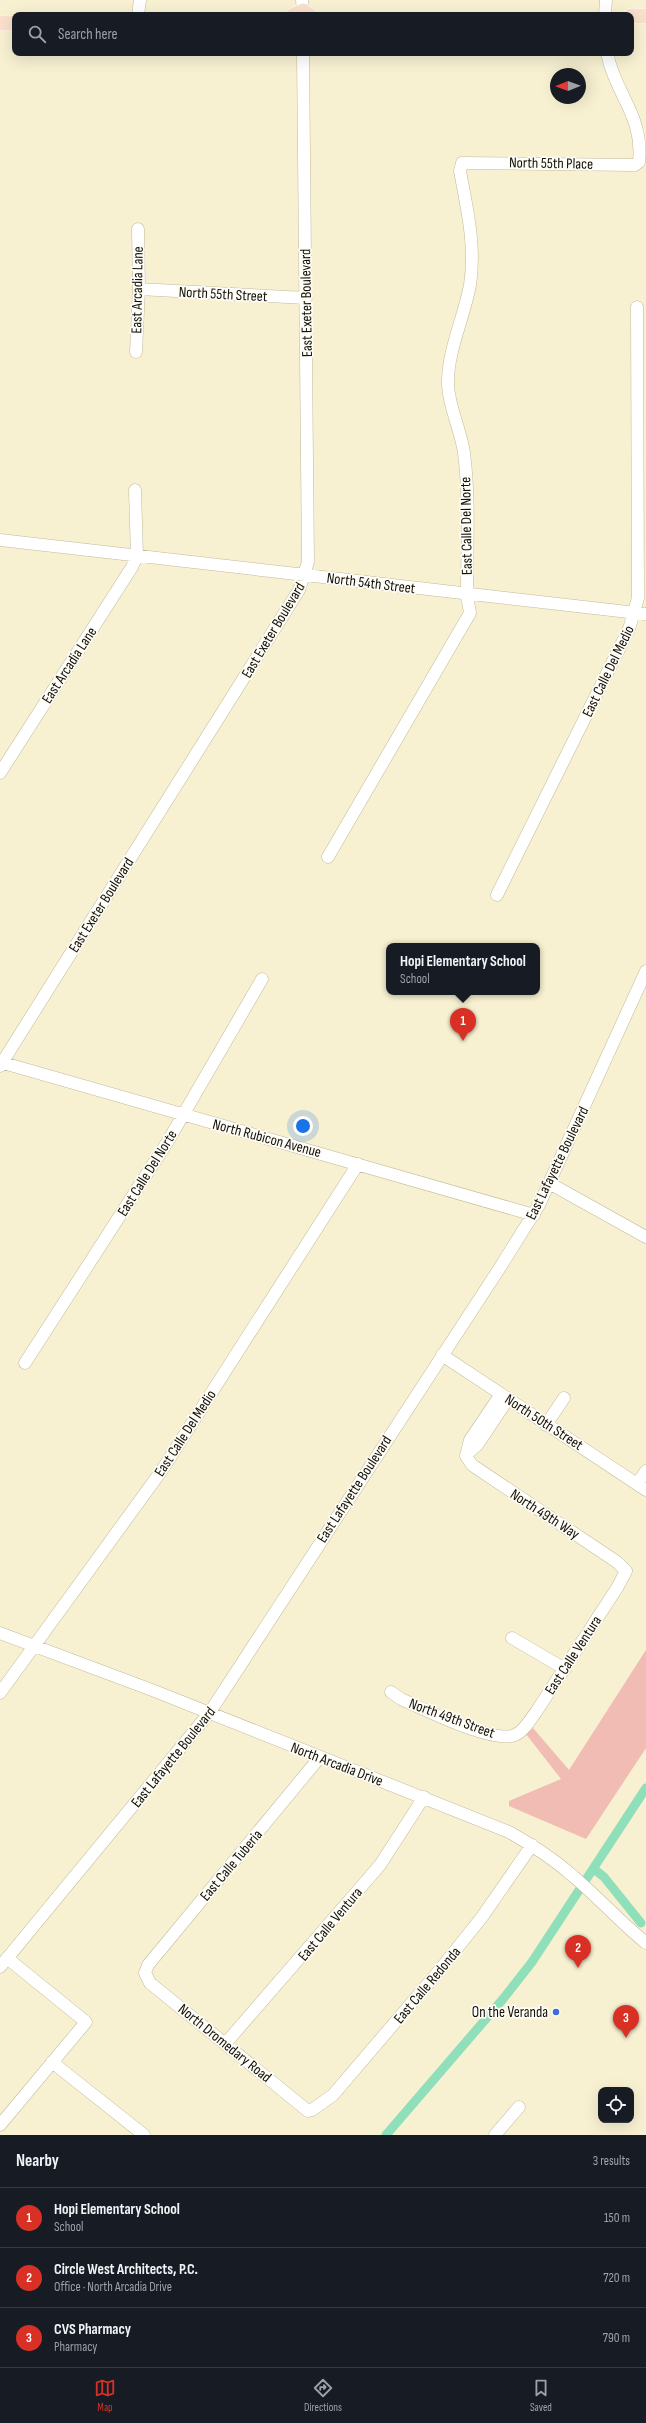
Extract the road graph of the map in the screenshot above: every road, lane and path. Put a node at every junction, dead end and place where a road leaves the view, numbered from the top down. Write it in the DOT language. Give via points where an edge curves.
graph roads {
  1 [pos="140,0"];
  2 [pos="606,0"];
  3 [pos="138,12"];
  4 [pos="605,12"];
  5 [pos="634,16"];
  6 [pos="646,16"];
  7 [pos="12,23"];
  8 [pos="0,24"];
  9 [pos="303,56"];
  10 [pos="608,56"];
  11 [pos="462,163"];
  12 [pos="138,229"];
  13 [pos="139,289"];
  14 [pos="306,298"];
  15 [pos="637,307"];
  16 [pos="136,352"];
  17 [pos="135,490"];
  18 [pos="0,540"];
  19 [pos="137,556"];
  20 [pos="305,575"];
  21 [pos="467,595"];
  22 [pos="640,613"];
  23 [pos="0,773"];
  24 [pos="328,857"];
  25 [pos="497,895"];
  26 [pos="646,971"];
  27 [pos="262,979"];
  28 [pos="1,1064"];
  29 [pos="184,1115"];
  30 [pos="358,1164"];
  31 [pos="549,1183"];
  32 [pos="534,1215"];
  33 [pos="646,1237"];
  34 [pos="442,1356"];
  35 [pos="25,1363"];
  36 [pos="504,1396"];
  37 [pos="564,1398"];
  38 [pos="546,1425"];
  39 [pos="646,1471"];
  40 [pos="642,1487"];
  41 [pos="626,1571"];
  42 [pos="0,1633"];
  43 [pos="512,1638"];
  44 [pos="36,1646"];
  45 [pos="565,1669"];
  46 [pos="391,1692"];
  47 [pos="0,1693"];
  48 [pos="210,1712"];
  49 [pos="515,1735"];
  50 [pos="320,1757"];
  51 [pos="424,1797"];
  52 [pos="532,1845"];
  53 [pos="646,1943"];
  54 [pos="2,1963"];
  55 [pos="145,1973"];
  56 [pos="225,2044"];
  57 [pos="52,2062"];
  58 [pos="520,2107"];
  59 [pos="308,2111"];
  60 [pos="0,2125"];
  61 [pos="144,2135"];
  62 [pos="496,2135"];
  1 -- 3 [label="street"];
  2 -- 4 [label="street"];
  5 -- 6 [label="main road"];
  7 -- 8 [label="main road"];
  9 -- 14 [label="street, East Exeter Boulevard"];
  10 -- 11 [label="street, North 55th Place" via="635,118 639,138 639,162 635,165"];
  11 -- 21 [label="street, East Calle Del Norte" via="460,171 472,243 472,264 470,285 448,384 464,453"];
  12 -- 13 [label="street, East Arcadia Lane"];
  13 -- 14 [label="street, North 55th Street"];
  13 -- 16 [label="street, East Arcadia Lane"];
  14 -- 20 [label="street, East Exeter Boulevard" via="308,562"];
  15 -- 22 [label="street, East Calle Del Medio"];
  17 -- 19 [label="street"];
  18 -- 19 [label="street, North 54th Street"];
  19 -- 20 [label="street, North 54th Street"];
  19 -- 23 [label="street, East Arcadia Lane"];
  20 -- 21 [label="street, North 54th Street"];
  20 -- 28 [label="street, East Exeter Boulevard" via="299,590"];
  21 -- 22 [label="street, North 54th Street"];
  21 -- 24 [label="street, East Calle Del Norte" via="470,613"];
  22 -- 25 [label="street, East Calle Del Medio" via="629,629"];
  26 -- 31 [label="street, East Lafayette Boulevard"];
  27 -- 29 [label="street, East Calle Del Norte"];
  28 -- 29 [label="street, North Rubicon Avenue"];
  29 -- 30 [label="street, North Rubicon Avenue"];
  29 -- 35 [label="street, East Calle Del Norte"];
  30 -- 32 [label="street, North Rubicon Avenue"];
  30 -- 44 [label="street, East Calle Del Medio" via="162,1470"];
  31 -- 32 [label="street, East Lafayette Boulevard"];
  31 -- 33 [label="street"];
  32 -- 34 [label="street, East Lafayette Boulevard"];
  34 -- 36 [label="street, North 50th Street"];
  34 -- 48 [label="street, East Lafayette Boulevard"];
  36 -- 38 [label="street, North 50th Street"];
  36 -- 41 [label="street, North 49th Way" via="487,1423 470,1440 466,1456 472,1465 617,1562"];
  37 -- 38 [label="street"];
  38 -- 40 [label="street, North 50th Street"];
  39 -- 40 [label="street"];
  41 -- 45 [label="street, East Calle Ventura"];
  42 -- 44 [label="street, North Arcadia Drive"];
  43 -- 45 [label="street"];
  44 -- 47 [label="street, East Calle Del Medio"];
  44 -- 48 [label="street, North Arcadia Drive"];
  45 -- 49 [label="street, East Calle Ventura" via="524,1729"];
  46 -- 49 [label="street, North 49th Street" via="401,1699 484,1733 502,1737"];
  48 -- 50 [label="street, North Arcadia Drive"];
  48 -- 54 [label="street, East Lafayette Boulevard"];
  50 -- 51 [label="street, North Arcadia Drive"];
  50 -- 55 [label="street, East Calle Tuberia" via="148,1965"];
  51 -- 52 [label="street, North Arcadia Drive" via="485,1821"];
  51 -- 56 [label="street, East Calle Ventura" via="380,1864"];
  52 -- 53 [label="street, North Arcadia Drive" via="577,1879"];
  52 -- 59 [label="street, East Calle Redonda" via="482,1917 438,1972 333,2095"];
  54 -- 57 [label="street" via="86,2022"];
  55 -- 56 [label="street, North Dromedary Road" via="150,1983"];
  56 -- 59 [label="street, North Dromedary Road"];
  57 -- 60 [label="street"];
  57 -- 61 [label="street"];
  58 -- 62 [label="street"];
}
